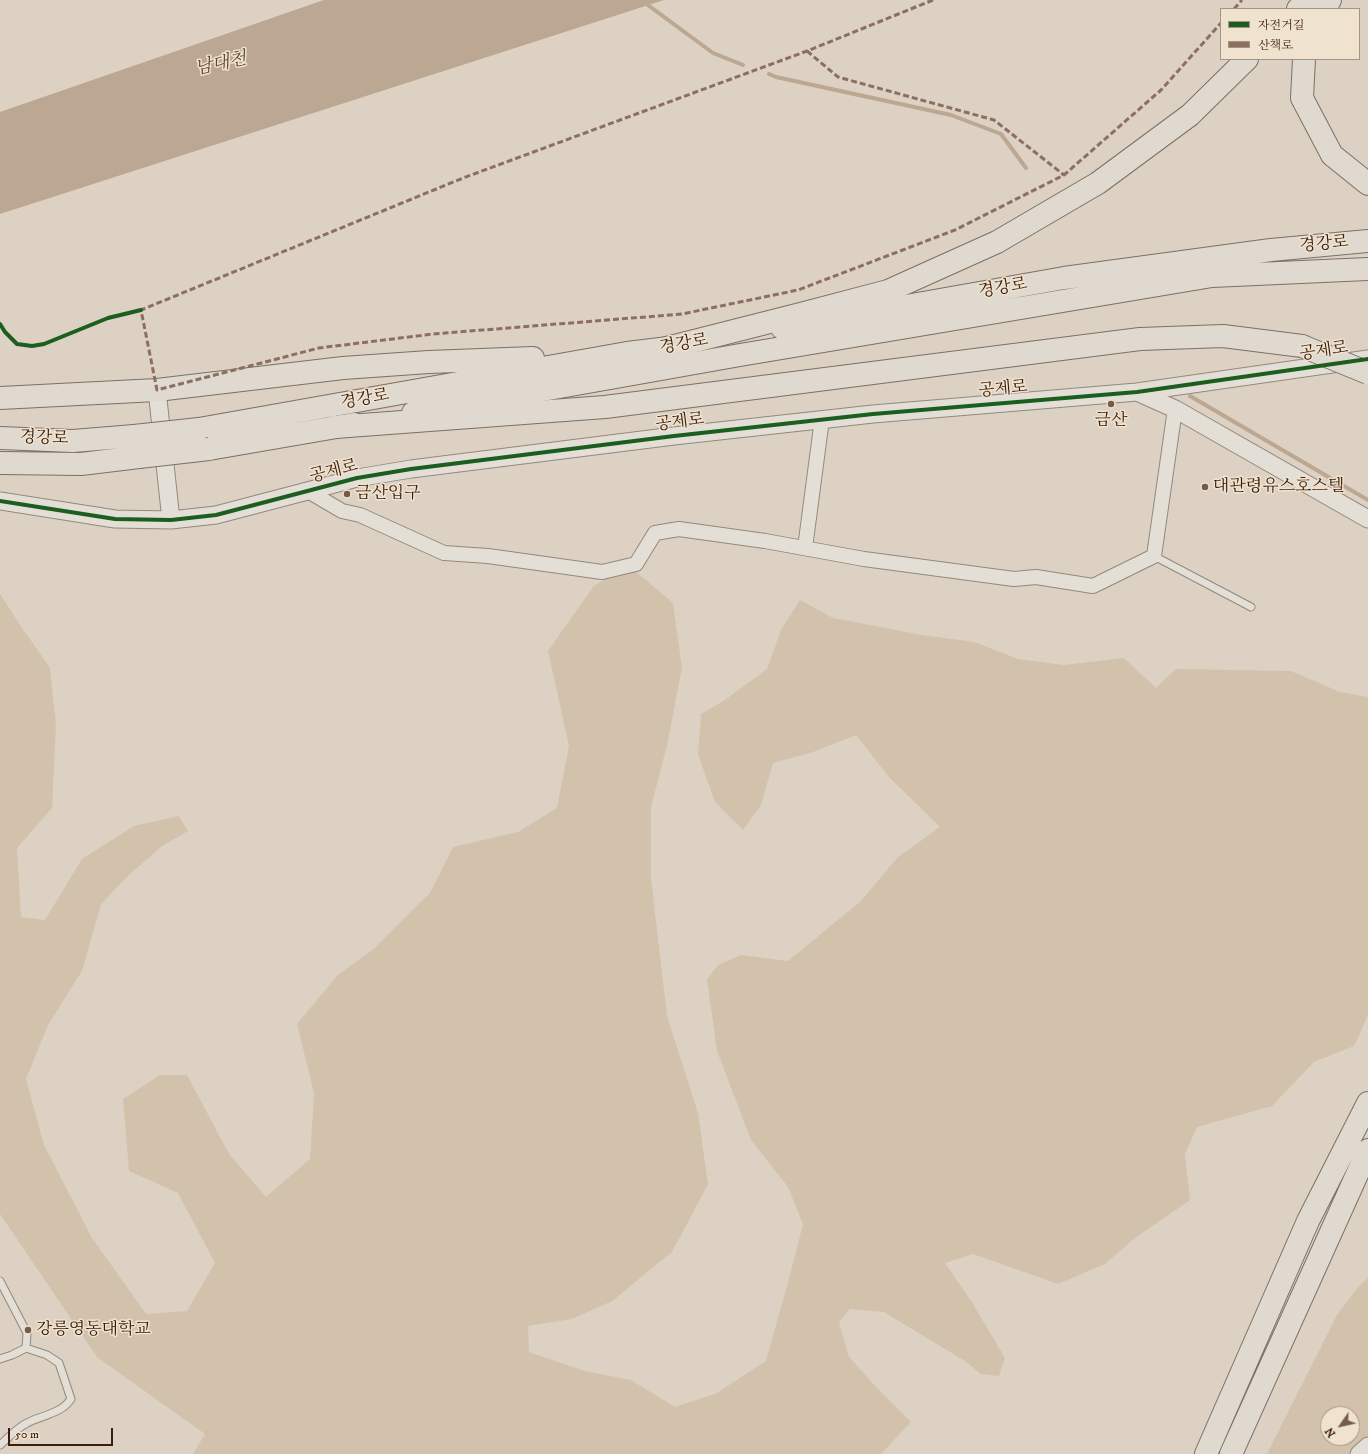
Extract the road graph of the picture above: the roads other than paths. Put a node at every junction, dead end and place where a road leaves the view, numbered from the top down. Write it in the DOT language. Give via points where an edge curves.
graph roads {
  1 [pos="1307,0"];
  2 [pos="1299,8"];
  3 [pos="1246,60"];
  4 [pos="1304,60"];
  5 [pos="1368,184"];
  6 [pos="1368,242"];
  7 [pos="1368,269"];
  8 [pos="659,350"];
  9 [pos="627,353"];
  10 [pos="1368,359"];
  11 [pos="1368,373"];
  12 [pos="157,390"];
  13 [pos="1137,392"];
  14 [pos="0,398"];
  15 [pos="1175,409"];
  16 [pos="822,419"];
  17 [pos="335,427"];
  18 [pos="0,438"];
  19 [pos="0,463"];
  20 [pos="308,491"];
  21 [pos="0,501"];
  22 [pos="170,520"];
  23 [pos="1368,520"];
  24 [pos="805,548"];
  25 [pos="1154,556"];
  26 [pos="1251,607"];
  27 [pos="1368,1103"];
  28 [pos="1368,1150"];
  29 [pos="0,1281"];
  30 [pos="26,1348"];
  31 [pos="0,1359"];
  32 [pos="0,1445"];
  33 [pos="1368,1446"];
  34 [pos="1206,1454"];
  35 [pos="1231,1454"];
  36 [pos="1359,1454"];
  1 -- 2 [label="highway"];
  3 -- 8 [label="highway" via="1190,115 1098,183 997,242 888,291"];
  4 -- 5 [label="highway" via="1302,98 1332,155"];
  6 -- 8 [label="highway, 경강로" via="1272,250 1064,278"];
  7 -- 17 [label="highway, 경강로" via="1212,276 740,355"];
  8 -- 9 [label="highway, 경강로"];
  9 -- 12 [label="highway" via="343,368"];
  9 -- 18 [label="highway, 경강로, bridge" via="199,429 73,441"];
  10 -- 13 [label="street, 공제로"];
  11 -- 17 [label="highway, bridge" via="1302,346 1223,336 1140,339 605,407"];
  12 -- 14 [label="highway"];
  12 -- 22 [label="street"];
  13 -- 15 [label="street"];
  13 -- 16 [label="street, 공제로"];
  15 -- 23 [label="street"];
  15 -- 25 [label="street"];
  16 -- 20 [label="street, 공제로" via="411,469 357,478"];
  16 -- 24 [label="street"];
  17 -- 19 [label="highway, 경강로, bridge" via="209,449 81,464"];
  20 -- 22 [label="street, 공제로" via="216,515"];
  20 -- 24 [label="street" via="342,511 360,515 444,553 488,556 602,572 636,564 655,533 679,529"];
  21 -- 22 [label="street, 공제로" via="115,519"];
  24 -- 25 [label="street" via="864,559 1014,579 1036,577 1093,586"];
  25 -- 26 [label="lane"];
  27 -- 34 [label="highway" via="1308,1222"];
  28 -- 35 [label="highway"];
  29 -- 30 [label="lane" via="27,1333"];
  30 -- 31 [label="lane"];
  30 -- 32 [label="lane" via="47,1355 59,1363 71,1399 56,1412 26,1423"];
  33 -- 36 [label="street"];
}
